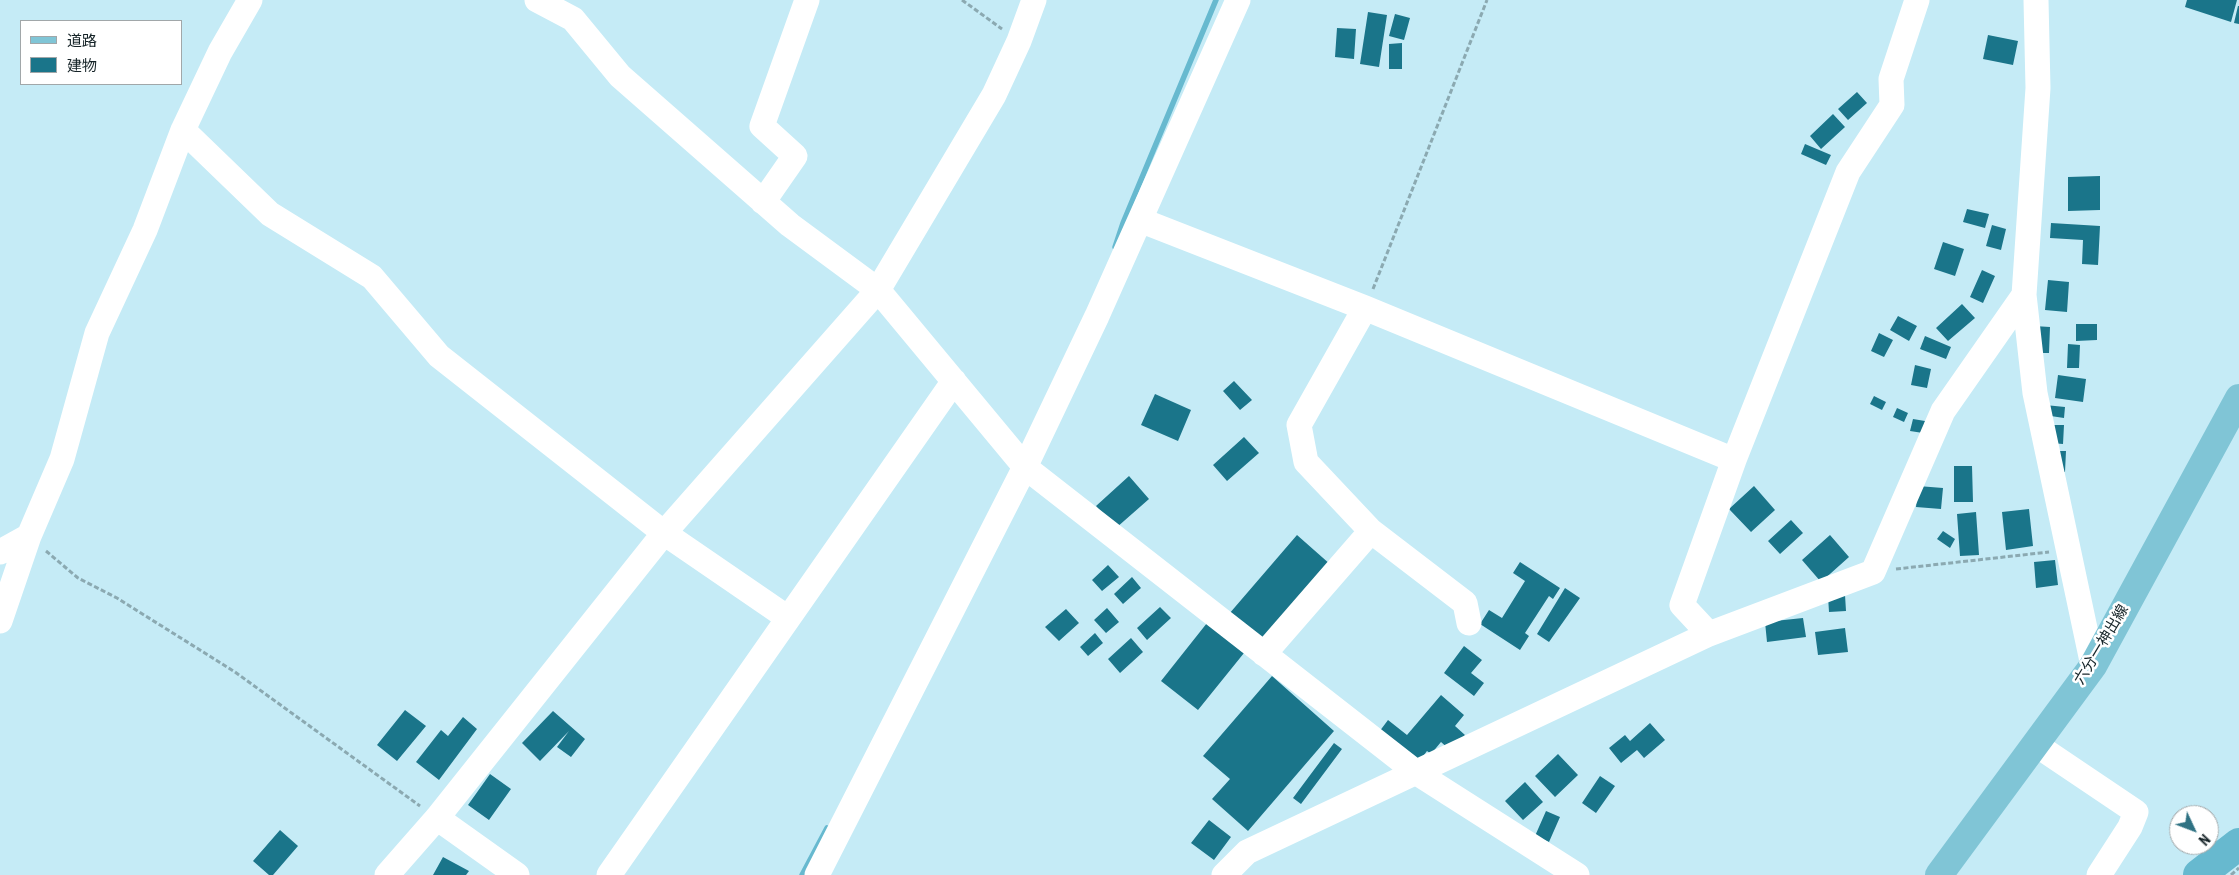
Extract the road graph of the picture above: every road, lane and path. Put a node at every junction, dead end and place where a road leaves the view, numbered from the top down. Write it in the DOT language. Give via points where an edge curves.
graph roads {
  1 [pos="250,0"];
  2 [pos="537,0"];
  3 [pos="807,0"];
  4 [pos="962,0"];
  5 [pos="1034,0"];
  6 [pos="1238,0"];
  7 [pos="1487,0"];
  8 [pos="1917,0"];
  9 [pos="2036,0"];
  10 [pos="1019,41"];
  11 [pos="184,130"];
  12 [pos="764,202"];
  13 [pos="1140,220"];
  14 [pos="878,290"];
  15 [pos="2024,295"];
  16 [pos="1365,308"];
  17 [pos="954,381"];
  18 [pos="2239,398"];
  19 [pos="1734,460"];
  20 [pos="1025,467"];
  21 [pos="1370,531"];
  22 [pos="664,533"];
  23 [pos="29,536"];
  24 [pos="2069,549"];
  25 [pos="0,552"];
  26 [pos="1873,572"];
  27 [pos="788,618"];
  28 [pos="0,621"];
  29 [pos="1470,623"];
  30 [pos="1709,634"];
  31 [pos="1264,654"];
  32 [pos="2093,666"];
  33 [pos="2035,744"];
  34 [pos="1417,773"];
  35 [pos="437,818"];
  36 [pos="2239,868"];
  37 [pos="387,875"];
  38 [pos="517,875"];
  39 [pos="609,875"];
  40 [pos="817,875"];
  41 [pos="1224,875"];
  42 [pos="1576,875"];
  43 [pos="1940,875"];
  44 [pos="2099,875"];
  45 [pos="2232,875"];
  1 -- 11 [label="street" via="220,52"];
  2 -- 12 [label="street" via="573,19 620,76"];
  3 -- 12 [label="street" via="762,126 795,156"];
  4 -- 10 [label="path"];
  5 -- 10 [label="street"];
  6 -- 13 [label="street"];
  7 -- 16 [label="path"];
  8 -- 19 [label="street" via="1891,79 1892,105 1848,172"];
  9 -- 15 [label="street" via="2038,88"];
  10 -- 14 [label="street" via="994,95"];
  11 -- 22 [label="street" via="270,214 372,277 439,356"];
  11 -- 23 [label="street" via="145,230 97,333 62,459"];
  12 -- 14 [label="street"];
  13 -- 16 [label="street"];
  13 -- 20 [label="street"];
  14 -- 17 [label="street"];
  14 -- 22 [label="street"];
  15 -- 24 [label="street" via="2035,393"];
  15 -- 26 [label="street" via="1943,411"];
  16 -- 19 [label="street"];
  16 -- 21 [label="street" via="1299,425 1306,462"];
  17 -- 20 [label="street"];
  17 -- 27 [label="street"];
  18 -- 32 [label="main road, 六分一神出線"];
  19 -- 30 [label="street" via="1682,605"];
  20 -- 31 [label="street"];
  20 -- 40 [label="street"];
  21 -- 29 [label="street" via="1465,603"];
  21 -- 31 [label="street"];
  22 -- 27 [label="street"];
  22 -- 35 [label="street"];
  23 -- 25 [label="street"];
  23 -- 28 [label="street"];
  23 -- 35 [label="path" via="78,578 117,598 235,672"];
  24 -- 26 [label="path"];
  24 -- 32 [label="street"];
  26 -- 30 [label="street"];
  27 -- 39 [label="street"];
  30 -- 34 [label="street"];
  31 -- 34 [label="street"];
  32 -- 33 [label="main road, 六分一神出線"];
  33 -- 43 [label="main road, 六分一神出線"];
  33 -- 44 [label="street" via="2136,812"];
  34 -- 41 [label="street" via="1247,852"];
  34 -- 42 [label="street"];
  35 -- 37 [label="street"];
  35 -- 38 [label="street"];
  36 -- 45 [label="path"];
}
